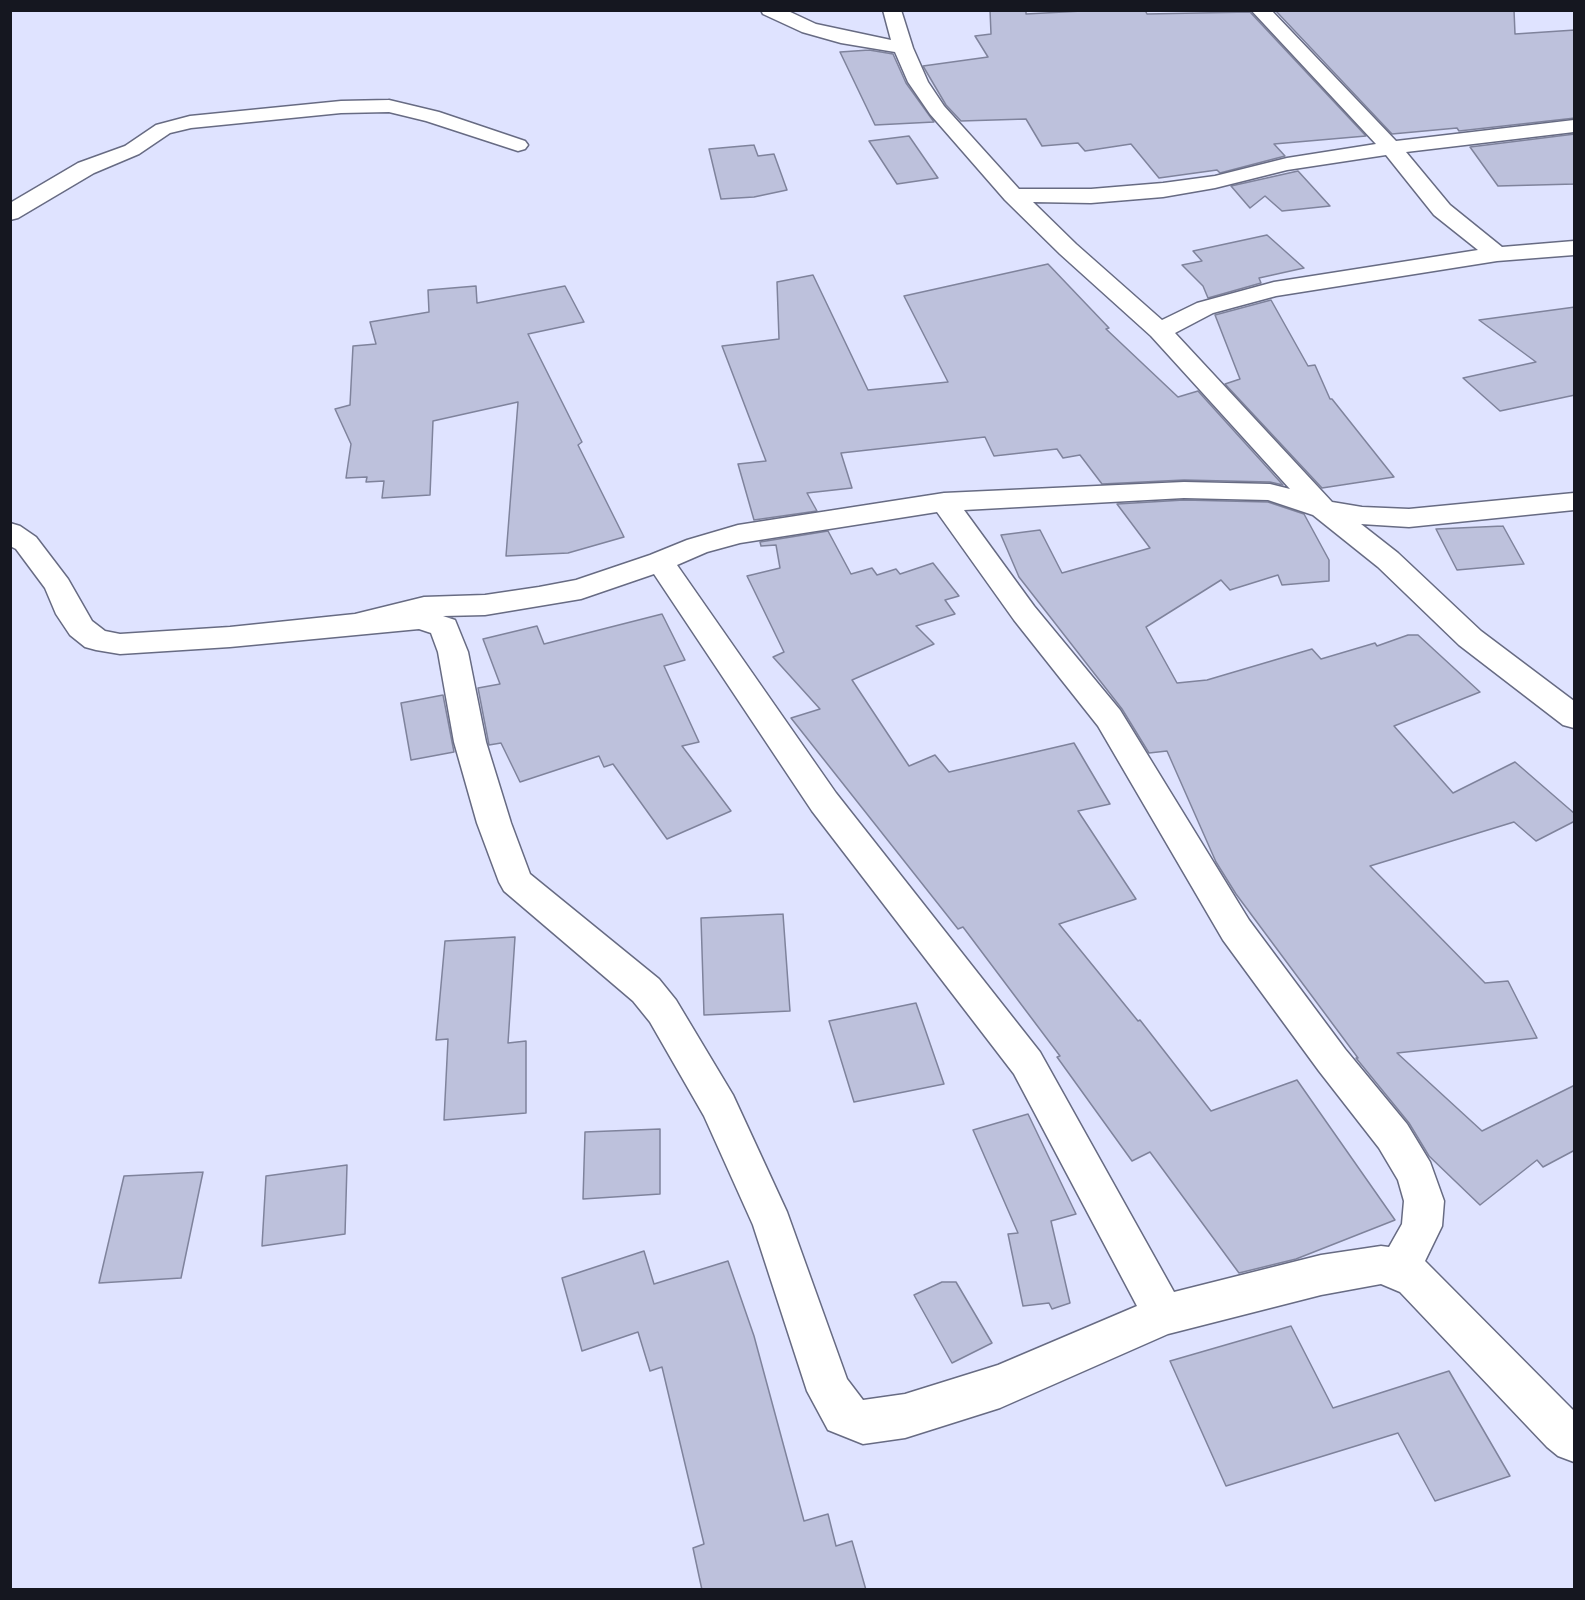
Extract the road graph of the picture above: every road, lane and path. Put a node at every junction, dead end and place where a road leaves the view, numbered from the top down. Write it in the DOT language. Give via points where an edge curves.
graph roads {
  1 [pos="770,10"];
  2 [pos="892,10"];
  3 [pos="1260,10"];
  4 [pos="903,48"];
  5 [pos="1575,126"];
  6 [pos="518,144"];
  7 [pos="1391,148"];
  8 [pos="1013,195"];
  9 [pos="10,213"];
  10 [pos="1575,248"];
  11 [pos="1497,254"];
  12 [pos="1160,331"];
  13 [pos="1575,501"];
  14 [pos="944,502"];
  15 [pos="1323,509"];
  16 [pos="10,532"];
  17 [pos="660,562"];
  18 [pos="355,624"];
  19 [pos="1575,717"];
  20 [pos="1400,1269"];
  21 [pos="1164,1315"];
  22 [pos="1575,1440"];
  1 -- 4 [label="street" via="809,28"];
  2 -- 4 [label="street"];
  3 -- 7 [label="street"];
  4 -- 8 [label="street" via="918,82 937,110"];
  5 -- 7 [label="street"];
  6 -- 9 [label="street" via="389,106 190,122 163,129 132,150 86,168"];
  7 -- 8 [label="street" via="1287,164 1163,190 1091,196"];
  7 -- 11 [label="street" via="1443,210"];
  8 -- 12 [label="street"];
  10 -- 11 [label="street"];
  11 -- 12 [label="street" via="1274,290 1205,308"];
  12 -- 15 [label="street"];
  13 -- 15 [label="street" via="1409,518"];
  14 -- 15 [label="street" via="1184,490 1270,492"];
  14 -- 17 [label="street" via="738,534"];
  14 -- 20 [label="street" via="1024,613 1109,718 1236,930 1393,1136 1416,1175 1424,1201 1422,1226"];
  15 -- 19 [label="street" via="1388,560 1470,638"];
  16 -- 18 [label="street" via="26,543 58,586 70,614 96,640 152,643"];
  17 -- 18 [label="street" via="581,589 485,605 424,607"];
  17 -- 21 [label="street" via="824,802 1027,1063"];
  18 -- 21 [label="street" via="421,619 444,627 453,652 473,752 516,882 646,990 663,1011 719,1107 772,1225 829,1391 844,1414 863,1422 905,1416 1000,1386"];
  20 -- 21 [label="street" via="1381,1265 1321,1275"];
  20 -- 22 [label="street" via="1415,1278"];
}
